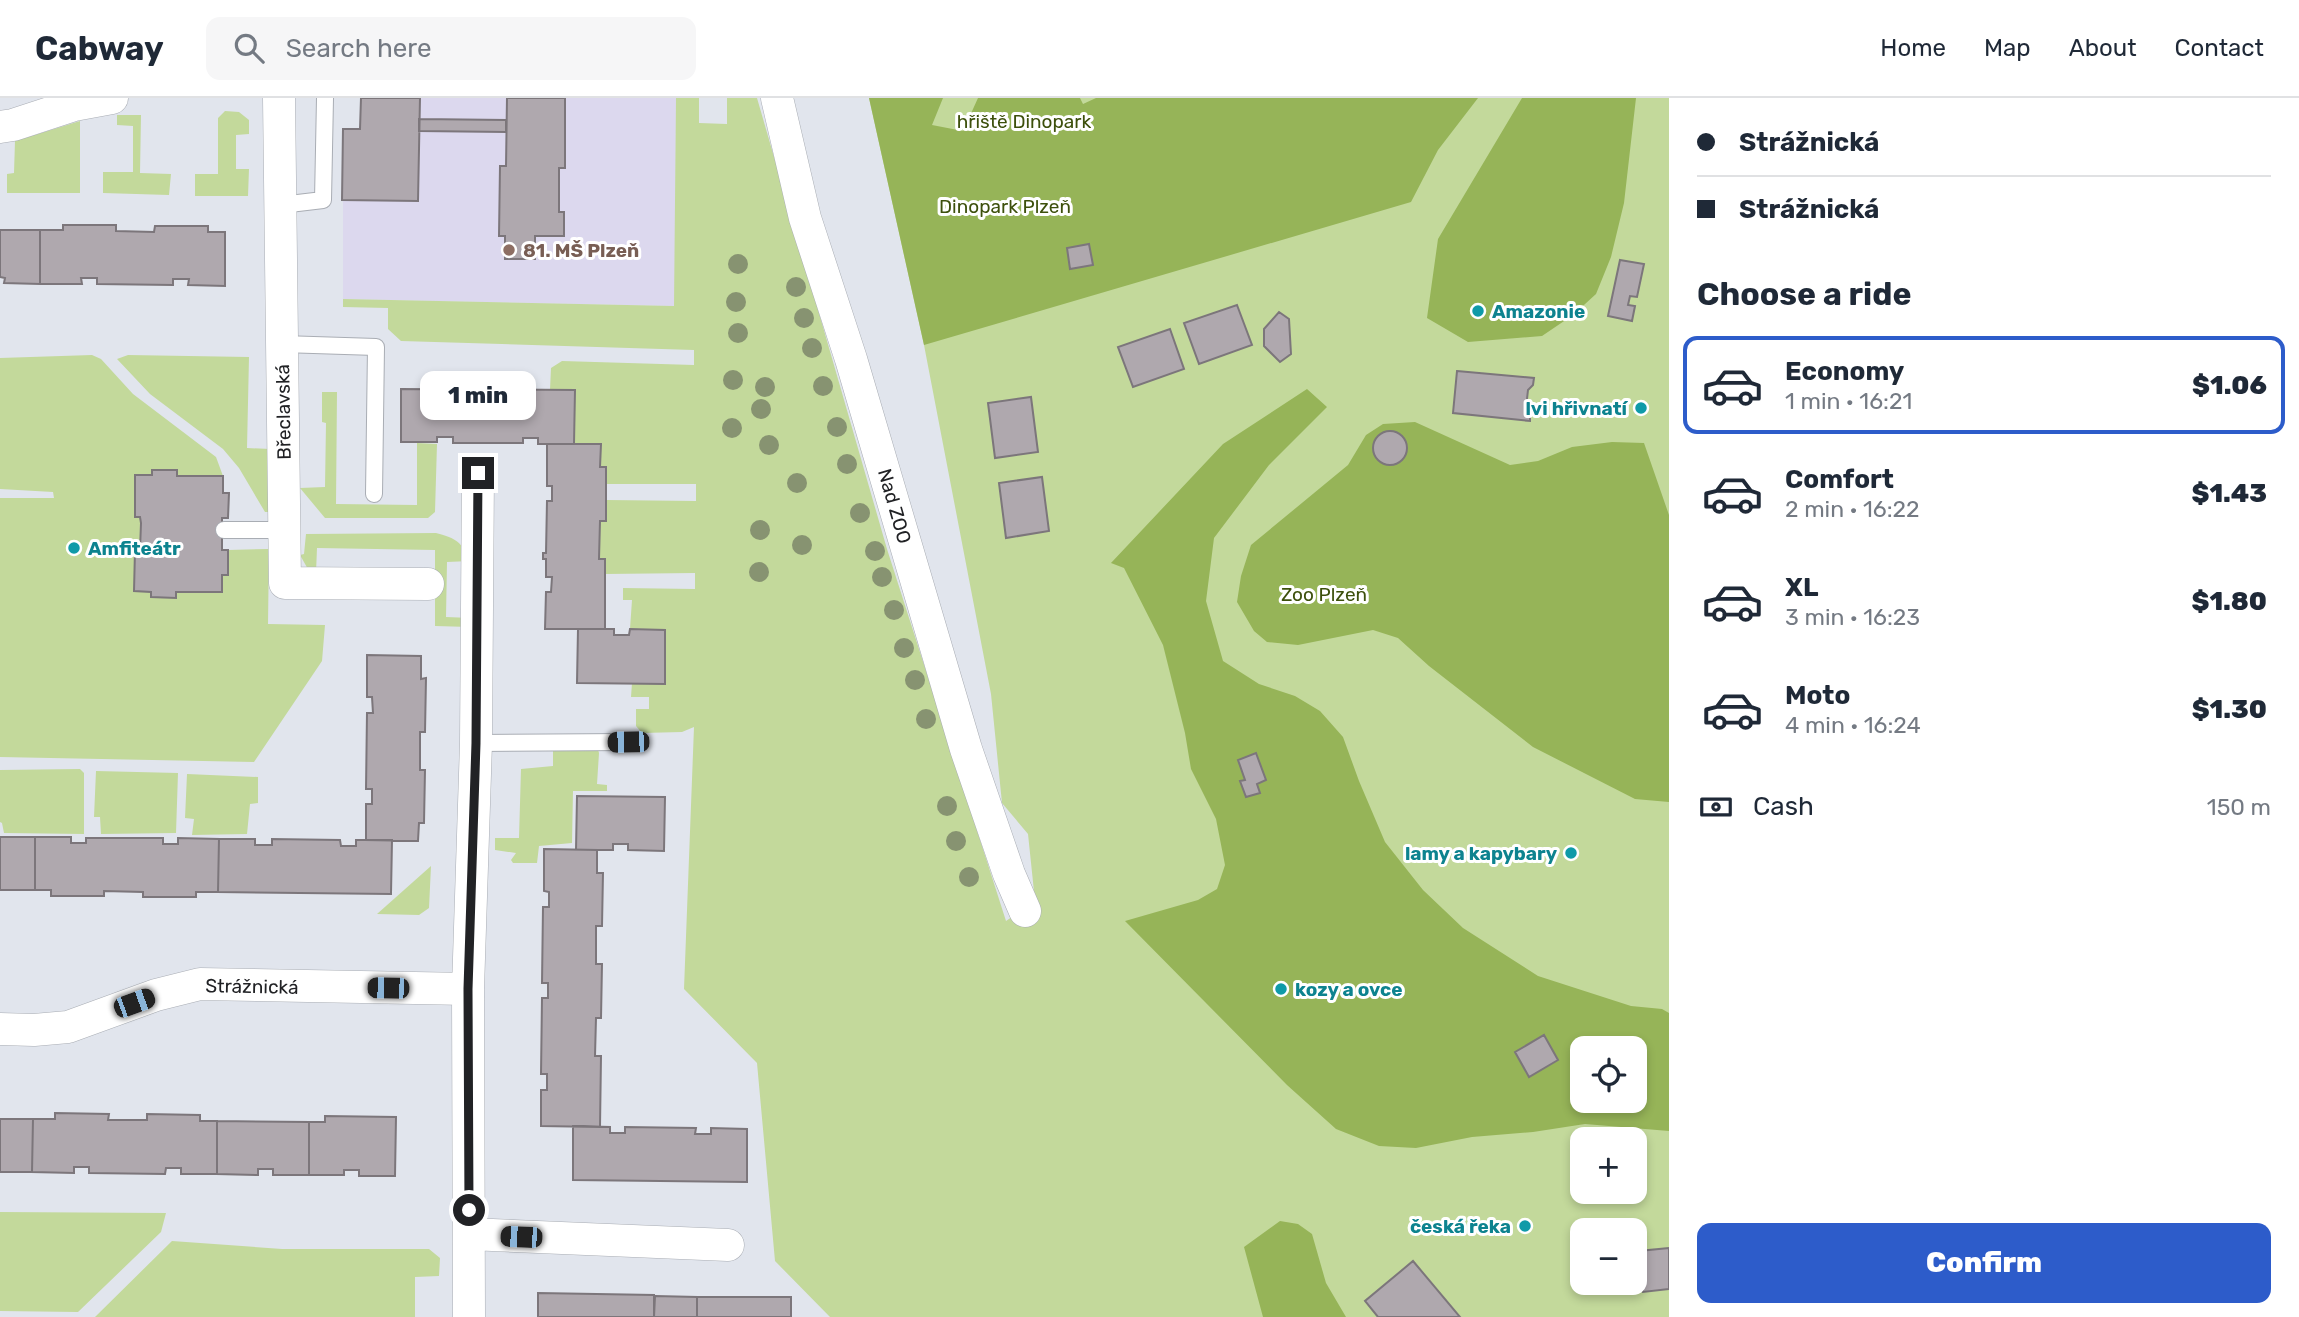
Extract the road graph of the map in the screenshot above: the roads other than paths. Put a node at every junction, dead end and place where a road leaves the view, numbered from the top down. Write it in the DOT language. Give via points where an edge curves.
graph roads {
  1 [pos="112,98"];
  2 [pos="279,98"];
  3 [pos="324,98"];
  4 [pos="777,98"];
  5 [pos="0,127"];
  6 [pos="281,205"];
  7 [pos="282,344"];
  8 [pos="478,473"];
  9 [pos="374,494"];
  10 [pos="224,530"];
  11 [pos="284,530"];
  12 [pos="428,584"];
  13 [pos="628,742"];
  14 [pos="476,743"];
  15 [pos="1025,911"];
  16 [pos="468,989"];
  17 [pos="0,1029"];
  18 [pos="469,1234"];
  19 [pos="728,1245"];
  20 [pos="469,1317"];
  1 -- 5 [label="street"];
  2 -- 6 [label="street, Břeclavská"];
  3 -- 6 [label="lane" via="323,200"];
  4 -- 15 [label="street, Nad ZOO" via="805,218 967,749"];
  6 -- 7 [label="street, Břeclavská"];
  7 -- 9 [label="lane" via="376,347"];
  7 -- 11 [label="street, Břeclavská"];
  8 -- 14 [label="street"];
  10 -- 11 [label="lane"];
  11 -- 12 [label="street, Břeclavská" via="285,583"];
  13 -- 14 [label="lane"];
  14 -- 16 [label="street"];
  16 -- 17 [label="street, Strážnická" via="200,984 68,1027"];
  16 -- 18 [label="street"];
  18 -- 19 [label="street"];
  18 -- 20 [label="street"];
}
